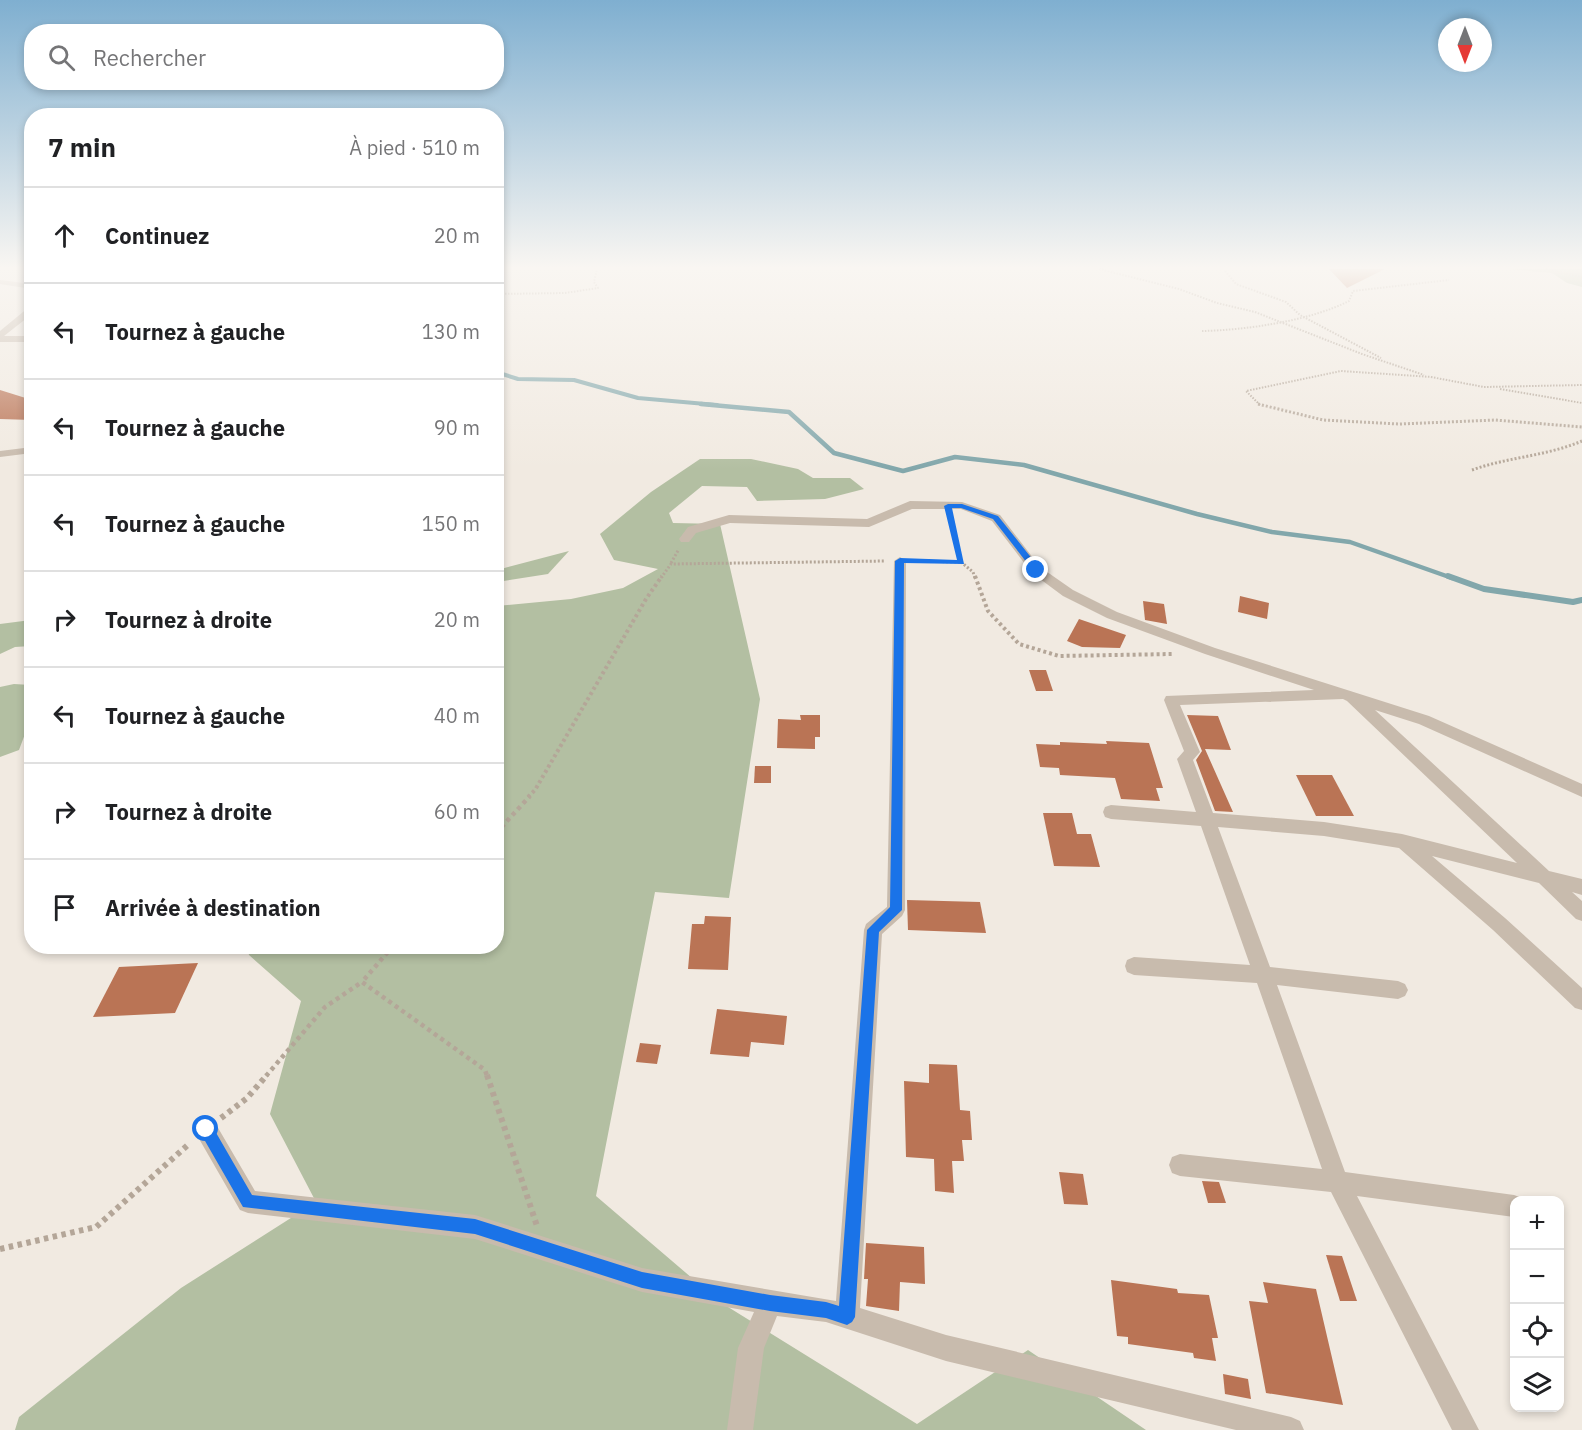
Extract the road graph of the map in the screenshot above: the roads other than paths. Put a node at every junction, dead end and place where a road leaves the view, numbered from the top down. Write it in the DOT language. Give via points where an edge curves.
graph roads {
  1 [pos="0,337"];
  2 [pos="24,338"];
  3 [pos="24,451"];
  4 [pos="0,454"];
  5 [pos="685,539"];
  6 [pos="900,561"];
  7 [pos="1349,694"];
  8 [pos="1582,791"];
  9 [pos="1111,812"];
  10 [pos="1206,819"];
  11 [pos="1402,841"];
  12 [pos="1545,877"];
  13 [pos="1582,887"];
  14 [pos="1582,913"];
  15 [pos="1134,966"];
  16 [pos="1263,975"];
  17 [pos="1398,990"];
  18 [pos="1582,1001"];
  19 [pos="206,1129"];
  20 [pos="1180,1165"];
  21 [pos="1338,1182"];
  22 [pos="1510,1205"];
  23 [pos="770,1303"];
  24 [pos="847,1317"];
  25 [pos="740,1430"];
  26 [pos="1291,1430"];
  27 [pos="1466,1430"];
  1 -- 2 [label="street"];
  3 -- 4 [label="street"];
  5 -- 7 [label="street" via="692,530 729,519 869,523 910,505 962,506 996,518 1036,570 1068,593 1112,615"];
  6 -- 24 [label="street" via="896,910 873,930"];
  7 -- 8 [label="street" via="1424,720"];
  7 -- 10 [label="street" via="1172,700 1192,752 1185,759"];
  7 -- 12 [label="street"];
  9 -- 10 [label="street"];
  10 -- 11 [label="street" via="1324,829"];
  10 -- 16 [label="street"];
  11 -- 12 [label="street"];
  11 -- 18 [label="street" via="1500,924"];
  12 -- 13 [label="street"];
  12 -- 14 [label="street"];
  15 -- 16 [label="street"];
  16 -- 17 [label="street"];
  16 -- 21 [label="street"];
  19 -- 23 [label="street" via="248,1202 475,1227 642,1280"];
  20 -- 21 [label="street"];
  21 -- 22 [label="street"];
  21 -- 27 [label="street"];
  23 -- 24 [label="street" via="826,1310"];
  23 -- 25 [label="street" via="751,1348"];
  24 -- 26 [label="street" via="946,1348"];
}
